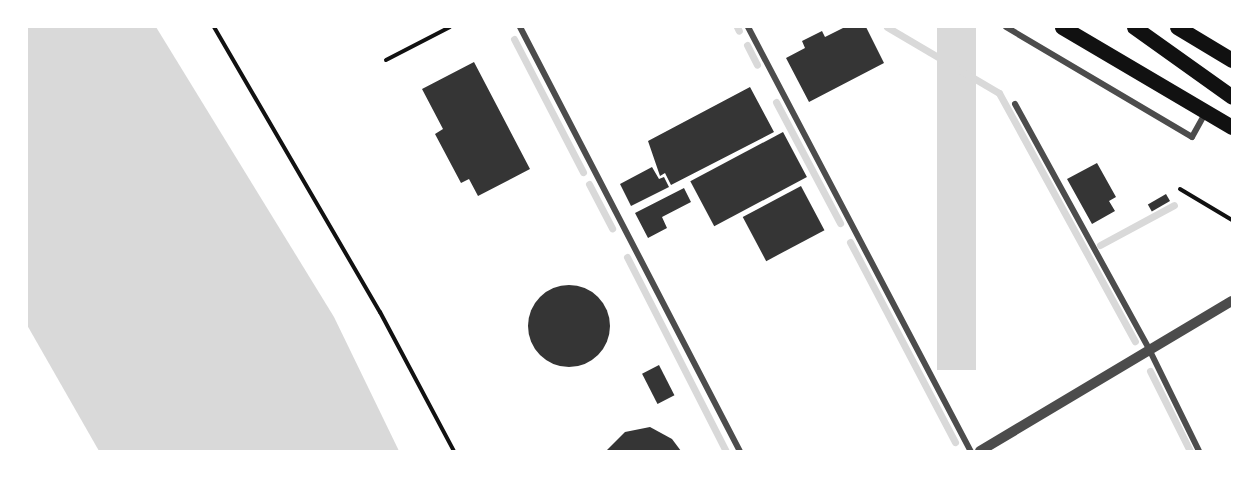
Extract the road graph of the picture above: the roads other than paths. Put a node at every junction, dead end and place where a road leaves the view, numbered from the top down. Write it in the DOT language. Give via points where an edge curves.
graph roads {
  1 [pos="520,27"];
  2 [pos="748,27"];
  3 [pos="1006,27"];
  4 [pos="1062,27"];
  5 [pos="1134,27"];
  6 [pos="1177,27"];
  7 [pos="1232,60"];
  8 [pos="1232,97"];
  9 [pos="1015,104"];
  10 [pos="1206,112"];
  11 [pos="1232,127"];
  12 [pos="1232,301"];
  13 [pos="1150,351"];
  14 [pos="740,451"];
  15 [pos="971,451"];
  16 [pos="980,451"];
  17 [pos="1199,451"];
  1 -- 14 [label="street"];
  2 -- 15 [label="street"];
  3 -- 10 [label="street" via="1192,136"];
  4 -- 10 [label="highway"];
  5 -- 8 [label="highway"];
  6 -- 7 [label="highway"];
  9 -- 13 [label="street"];
  10 -- 11 [label="highway"];
  12 -- 13 [label="street"];
  13 -- 16 [label="street"];
  13 -- 17 [label="street"];
}
